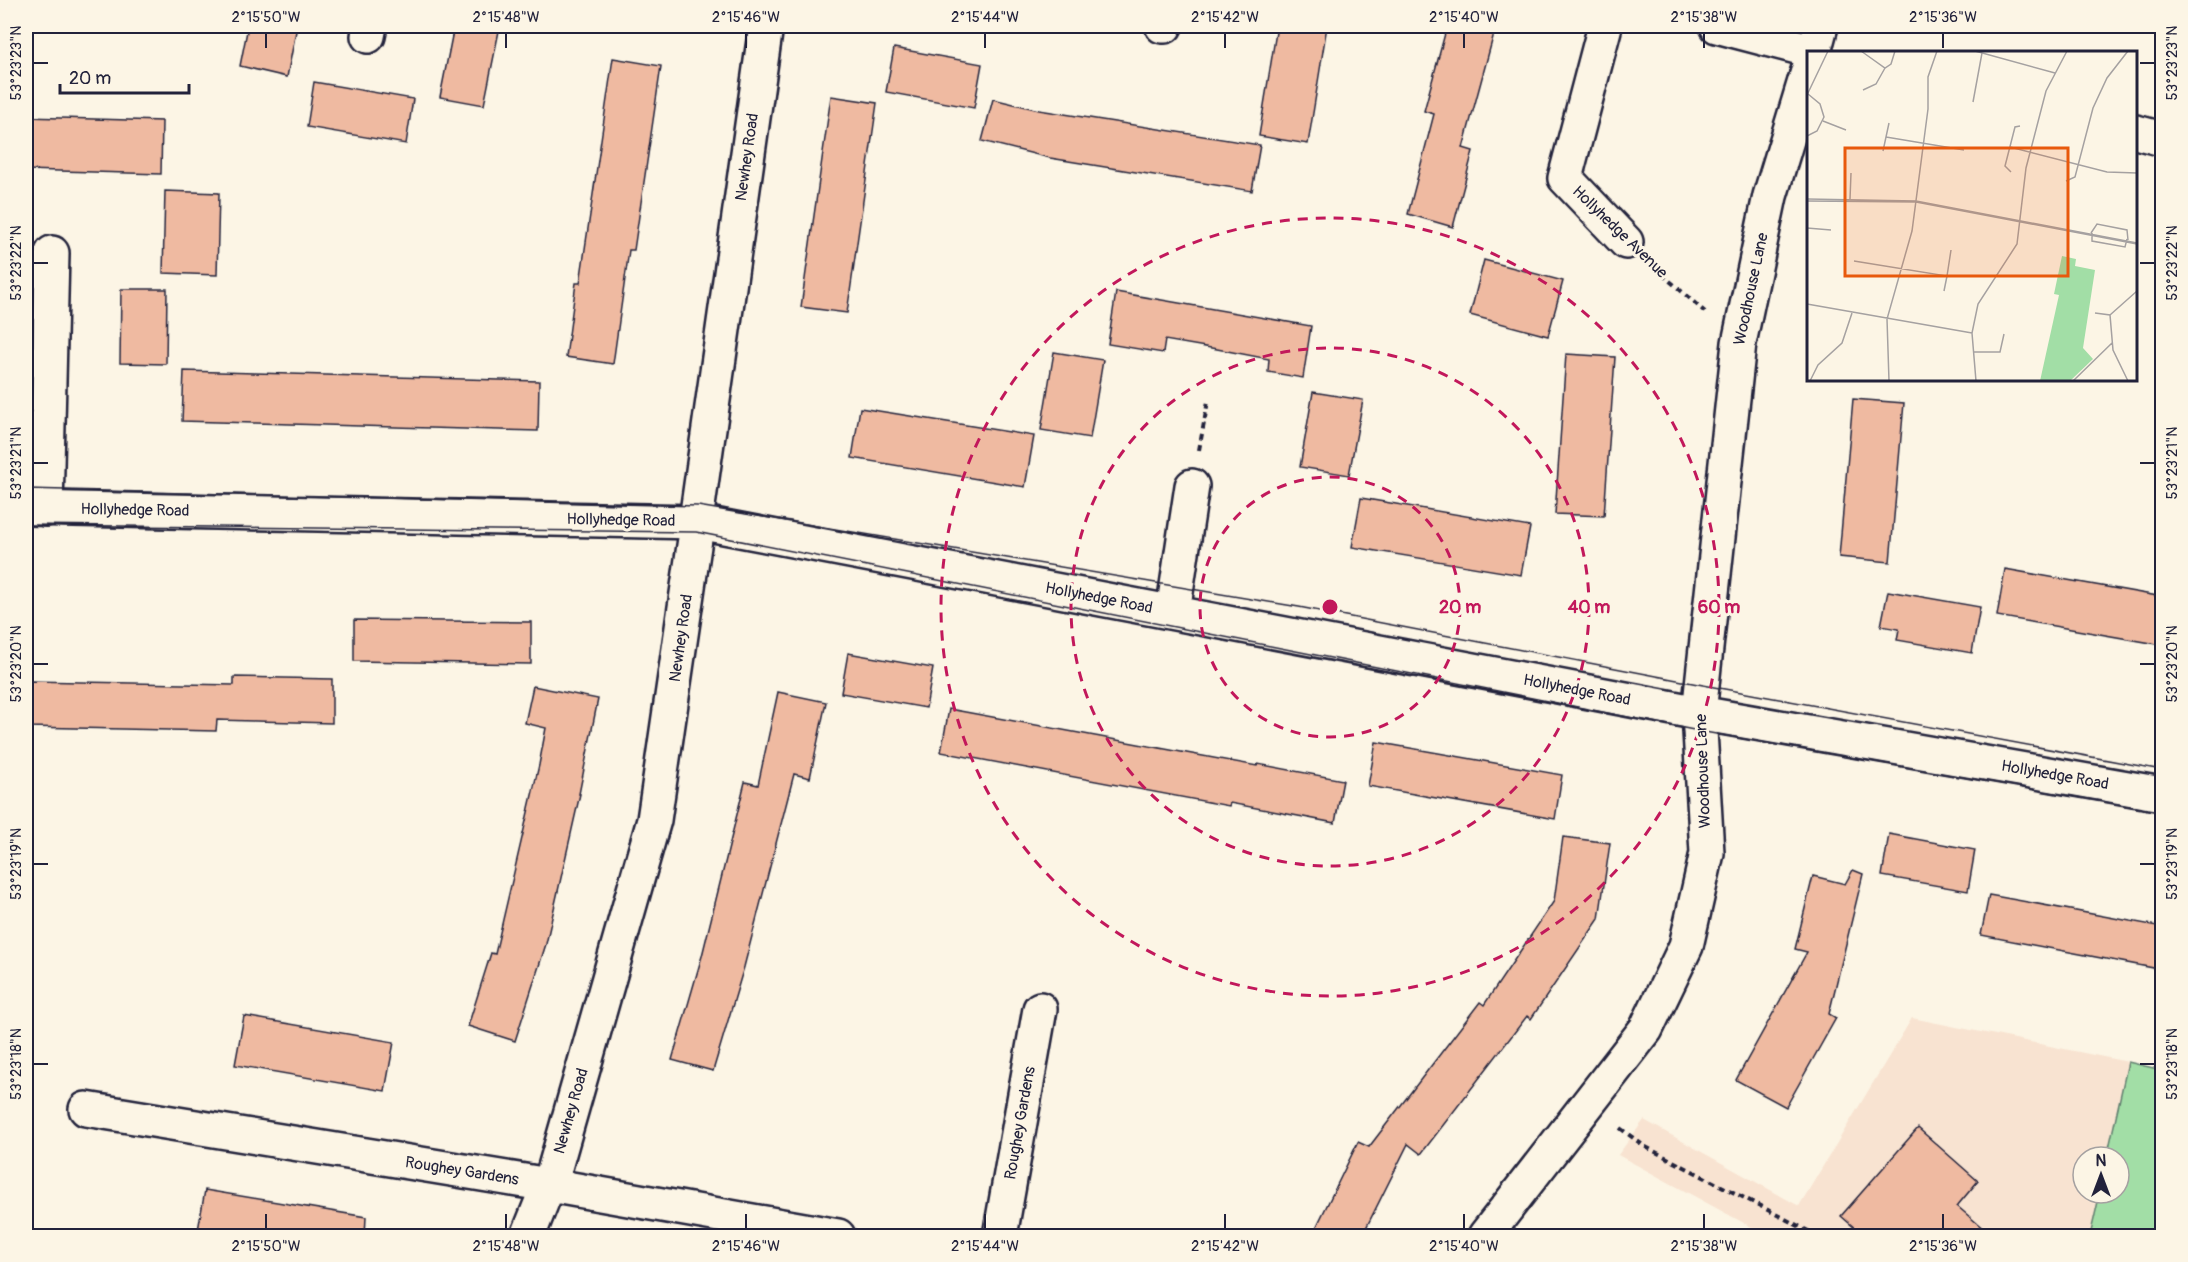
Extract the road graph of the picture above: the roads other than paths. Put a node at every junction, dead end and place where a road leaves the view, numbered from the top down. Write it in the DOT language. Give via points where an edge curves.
graph roads {
  1 [pos="766,26"];
  2 [pos="1605,26"];
  3 [pos="1717,26"];
  4 [pos="1821,26"];
  5 [pos="1811,51"];
  6 [pos="1815,51"];
  7 [pos="1807,77"];
  8 [pos="2137,132"];
  9 [pos="2163,139"];
  10 [pos="1626,242"];
  11 [pos="52,252"];
  12 [pos="1192,486"];
  13 [pos="36,508"];
  14 [pos="698,522"];
  15 [pos="1173,612"];
  16 [pos="1699,713"];
  17 [pos="2163,794"];
  18 [pos="1040,1009"];
  19 [pos="86,1109"];
  20 [pos="549,1185"];
  21 [pos="528,1236"];
  22 [pos="838,1236"];
  23 [pos="1000,1236"];
  24 [pos="1485,1236"];
  1 -- 14 [label="street, Newhey Road"];
  2 -- 10 [label="street, Hollyhedge Avenue" via="1565,178"];
  3 -- 5 [label="street"];
  4 -- 6 [label="street"];
  7 -- 16 [label="street, Woodhouse Lane" via="1770,196 1739,343"];
  8 -- 9 [label="street"];
  11 -- 13 [label="street"];
  12 -- 15 [label="street"];
  13 -- 14 [label="street, Hollyhedge Road"];
  14 -- 15 [label="street, Hollyhedge Road"];
  14 -- 20 [label="street, Newhey Road" via="654,820"];
  15 -- 16 [label="street, Hollyhedge Road"];
  16 -- 17 [label="street, Hollyhedge Road"];
  16 -- 24 [label="street, Woodhouse Lane" via="1707,853 1686,946 1646,1029"];
  18 -- 23 [label="street, Roughey Gardens"];
  19 -- 20 [label="street, Roughey Gardens"];
  20 -- 21 [label="street, Newhey Road"];
  20 -- 22 [label="street, Roughey Gardens"];
}
